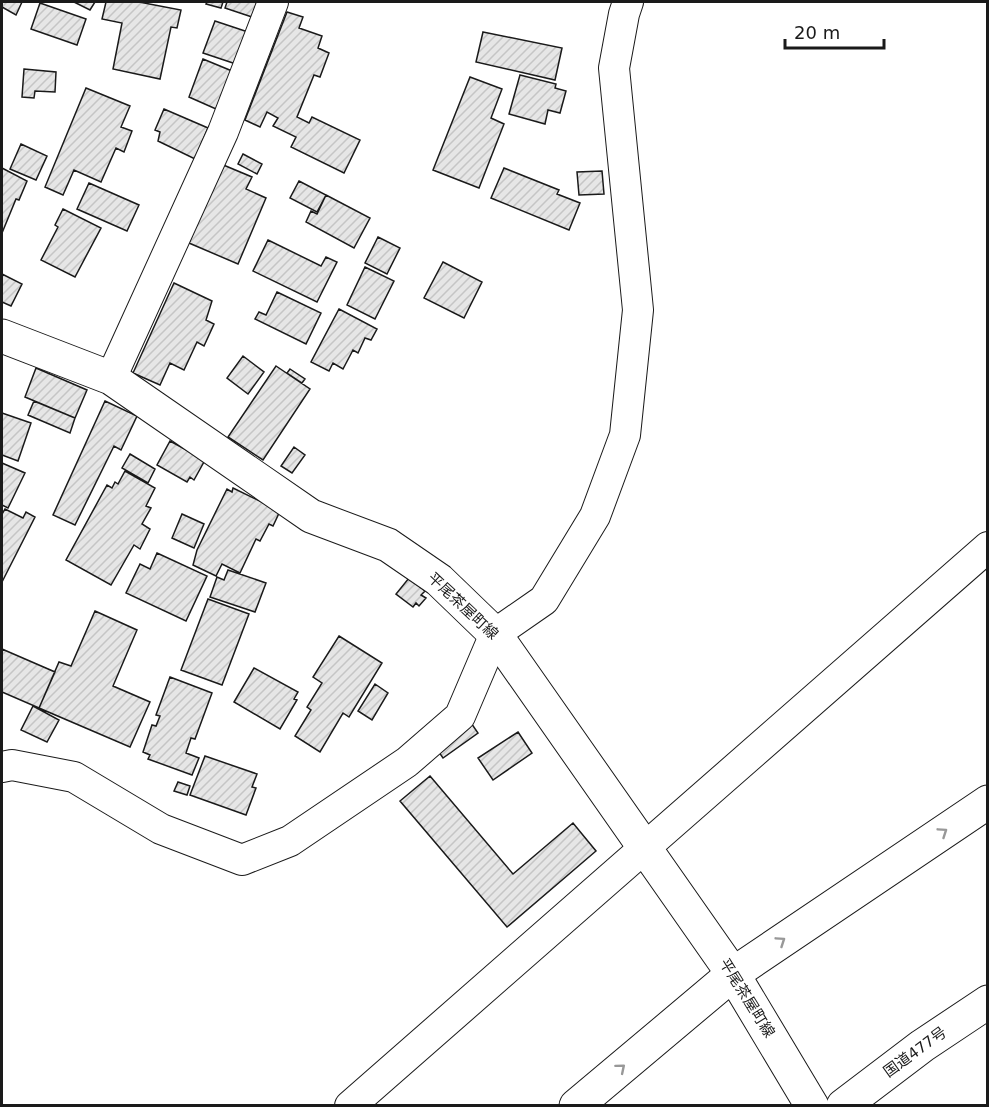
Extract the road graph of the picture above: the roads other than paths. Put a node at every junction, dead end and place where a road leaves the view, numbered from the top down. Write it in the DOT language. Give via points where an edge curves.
graph roads {
  1 [pos="273,2"];
  2 [pos="628,2"];
  3 [pos="2,336"];
  4 [pos="111,378"];
  5 [pos="987,547"];
  6 [pos="495,634"];
  7 [pos="2,768"];
  8 [pos="987,802"];
  9 [pos="644,846"];
  10 [pos="733,974"];
  11 [pos="987,1002"];
  12 [pos="350,1106"];
  13 [pos="576,1106"];
  14 [pos="812,1106"];
  15 [pos="843,1106"];
  1 -- 4 [label="street" via="223,132"];
  2 -- 6 [label="street" via="614,68 638,310 625,435 595,516 544,600"];
  3 -- 4 [label="main road, 平尾茶屋町線"];
  4 -- 6 [label="main road, 平尾茶屋町線" via="311,516 388,545 439,580"];
  5 -- 9 [label="street"];
  6 -- 7 [label="street" via="460,717 406,762 290,841 242,860 161,829 74,777 12,765"];
  6 -- 9 [label="main road, 平尾茶屋町線"];
  10 -- 8 [label="main road, one-way"];
  9 -- 10 [label="main road, 平尾茶屋町線"];
  9 -- 12 [label="street"];
  13 -- 10 [label="main road, one-way"];
  10 -- 14 [label="main road, 平尾茶屋町線"];
  11 -- 15 [label="main road, 国道477号"];
}
